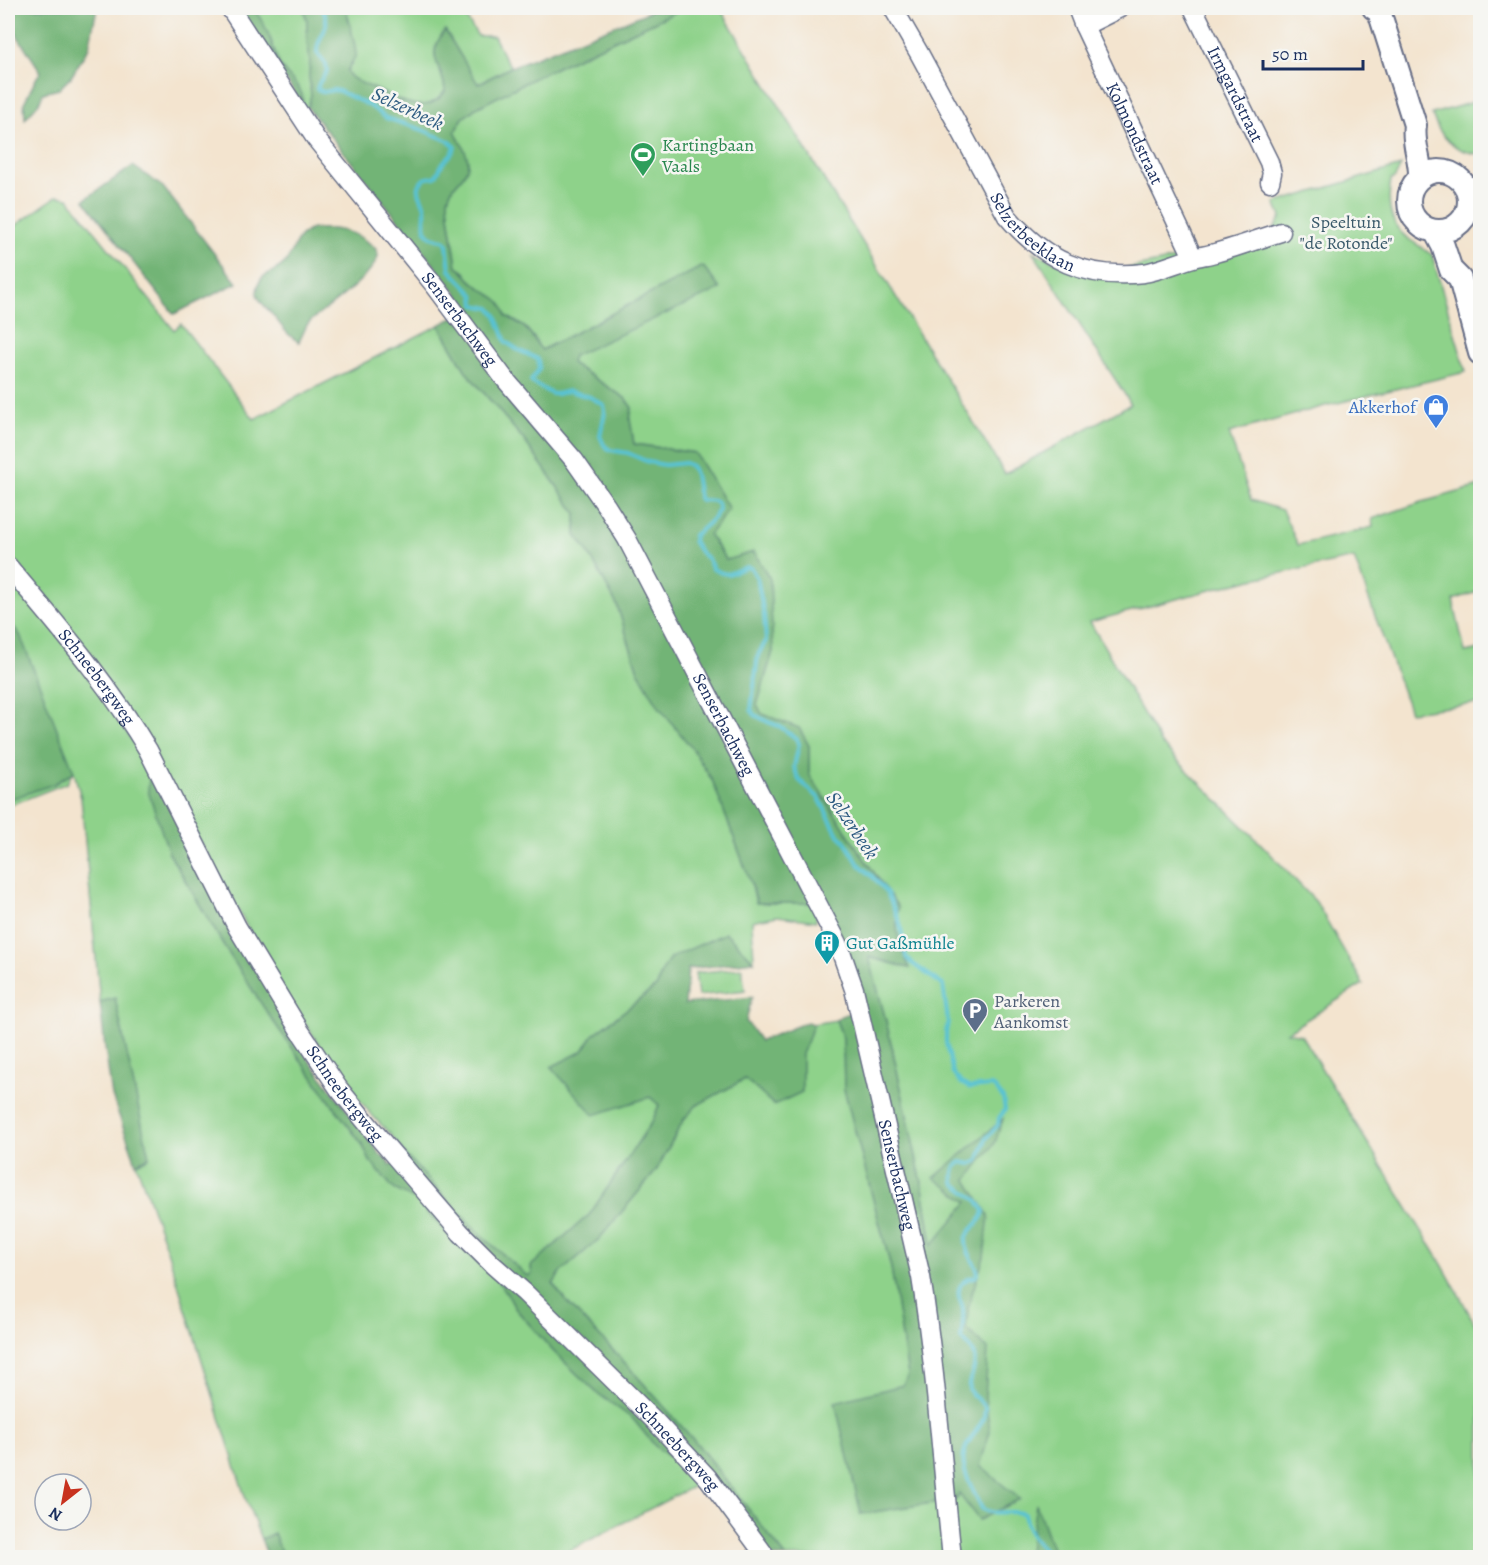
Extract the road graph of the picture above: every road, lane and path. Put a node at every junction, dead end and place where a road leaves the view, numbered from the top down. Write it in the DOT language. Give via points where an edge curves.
graph roads {
  1 [pos="231,8"];
  2 [pos="893,8"];
  3 [pos="1077,8"];
  4 [pos="1120,8"];
  5 [pos="1193,8"];
  6 [pos="1378,9"];
  7 [pos="1084,26"];
  8 [pos="1415,125"];
  9 [pos="1442,171"];
  10 [pos="1420,177"];
  11 [pos="1471,181"];
  12 [pos="1270,182"];
  13 [pos="1475,200"];
  14 [pos="1457,225"];
  15 [pos="1435,231"];
  16 [pos="1281,232"];
  17 [pos="1193,257"];
  18 [pos="1460,279"];
  19 [pos="1480,353"];
  20 [pos="8,566"];
  21 [pos="767,1557"];
  22 [pos="952,1557"];
  1 -- 22 [label="street, Senserbachweg" via="316,139 436,286 504,378 574,460 627,539 838,942 854,989 921,1277"];
  2 -- 17 [label="street, Selzerbeeklaan" via="1007,216 1039,248 1076,268 1097,273 1144,273"];
  3 -- 7 [label="street, Kolmondstraat"];
  4 -- 7 [label="street"];
  5 -- 12 [label="street, Irmgardstraat" via="1269,162"];
  6 -- 8 [label="main road"];
  7 -- 17 [label="street, Kolmondstraat"];
  8 -- 9 [label="main road" via="1424,132"];
  8 -- 10 [label="main road" via="1413,136"];
  9 -- 10 [label="main road"];
  9 -- 11 [label="main road"];
  10 -- 15 [label="main road" via="1410,192 1410,209 1419,224"];
  11 -- 13 [label="main road" via="1468,192"];
  13 -- 14 [label="main road"];
  14 -- 15 [label="main road"];
  14 -- 18 [label="main road" via="1464,267"];
  15 -- 18 [label="main road" via="1451,270"];
  16 -- 17 [label="street, Selzerbeeklaan"];
  18 -- 19 [label="main road"];
  20 -- 21 [label="street, Schneebergweg" via="131,722 237,927 339,1089 461,1233 606,1372 708,1478"];
}
